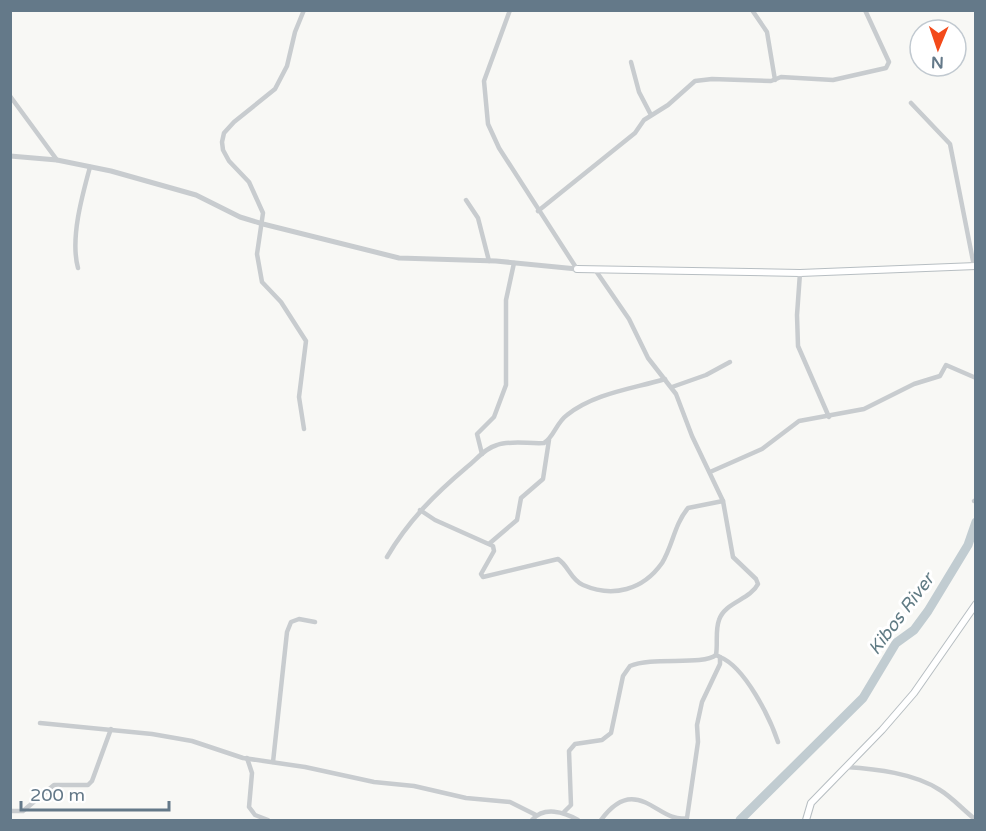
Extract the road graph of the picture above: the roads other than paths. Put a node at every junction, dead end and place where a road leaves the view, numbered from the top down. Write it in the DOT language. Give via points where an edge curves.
graph roads {
  1 [pos="304,10"];
  2 [pos="501,10"];
  3 [pos="752,10"];
  4 [pos="865,10"];
  5 [pos="509,13"];
  6 [pos="631,62"];
  7 [pos="775,80"];
  8 [pos="10,96"];
  9 [pos="911,103"];
  10 [pos="651,116"];
  11 [pos="10,156"];
  12 [pos="57,160"];
  13 [pos="90,167"];
  14 [pos="466,200"];
  15 [pos="538,211"];
  16 [pos="263,224"];
  17 [pos="489,261"];
  18 [pos="514,263"];
  19 [pos="975,266"];
  20 [pos="78,268"];
  21 [pos="577,269"];
  22 [pos="596,271"];
  23 [pos="800,273"];
  24 [pos="730,362"];
  25 [pos="975,378"];
  26 [pos="665,379"];
  27 [pos="672,387"];
  28 [pos="829,417"];
  29 [pos="304,429"];
  30 [pos="549,440"];
  31 [pos="482,454"];
  32 [pos="710,472"];
  33 [pos="723,501"];
  34 [pos="420,510"];
  35 [pos="490,543"];
  36 [pos="387,557"];
  37 [pos="975,604"];
  38 [pos="315,622"];
  39 [pos="718,656"];
  40 [pos="40,723"];
  41 [pos="111,729"];
  42 [pos="778,742"];
  43 [pos="247,758"];
  44 [pos="273,762"];
  45 [pos="845,767"];
  46 [pos="10,811"];
  47 [pos="564,812"];
  48 [pos="537,815"];
  49 [pos="268,820"];
  50 [pos="532,820"];
  51 [pos="578,820"];
  52 [pos="601,820"];
  53 [pos="806,820"];
  54 [pos="975,820"];
  1 -- 16 [label="street" via="287,66 274,89 234,122 222,142 222,150 258,198"];
  2 -- 5 [label="street"];
  3 -- 7 [label="street" via="768,32"];
  4 -- 7 [label="street" via="889,62 887,67 840,79"];
  5 -- 15 [label="street" via="484,81 483,95 491,134"];
  6 -- 10 [label="street"];
  7 -- 10 [label="street" via="695,81"];
  8 -- 12 [label="street"];
  9 -- 19 [label="street" via="950,144"];
  10 -- 15 [label="street"];
  11 -- 12 [label="street"];
  12 -- 13 [label="street"];
  13 -- 16 [label="street" via="196,195"];
  13 -- 20 [label="street" via="76,231"];
  14 -- 17 [label="street" via="478,218"];
  15 -- 21 [label="street"];
  16 -- 17 [label="street" via="399,258"];
  16 -- 29 [label="street" via="257,254 262,282 281,302 306,341 299,397"];
  17 -- 18 [label="street"];
  18 -- 21 [label="street"];
  18 -- 31 [label="street" via="506,300 506,386 494,417 477,434"];
  19 -- 23 [label="main road"];
  21 -- 22 [label="main road"];
  22 -- 23 [label="main road"];
  22 -- 26 [label="street" via="629,319 648,358"];
  23 -- 28 [label="street" via="798,346"];
  24 -- 27 [label="street"];
  25 -- 28 [label="street" via="946,365 940,376 914,384 864,409"];
  26 -- 27 [label="street"];
  26 -- 30 [label="street" via="578,408 558,422"];
  27 -- 32 [label="street"];
  28 -- 32 [label="street" via="799,420 762,449"];
  30 -- 31 [label="street" via="497,444"];
  30 -- 35 [label="street" via="543,479 521,498 517,520"];
  31 -- 34 [label="street"];
  32 -- 33 [label="street"];
  33 -- 35 [label="street" via="688,508 675,526 662,563 629,591 609,592 582,585 558,559 483,577 494,551"];
  33 -- 39 [label="street" via="733,557 758,584 722,614 717,626"];
  34 -- 35 [label="street"];
  34 -- 36 [label="street"];
  37 -- 45 [label="main road" via="914,693"];
  38 -- 44 [label="street" via="291,622 286,633"];
  39 -- 42 [label="street" via="729,662 751,689"];
  39 -- 47 [label="street" via="630,666 623,676 611,733 602,740 575,744 569,751 571,805"];
  39 -- 52 [label="street" via="720,664 702,702 697,725 687,818 678,818 643,802 625,800"];
  40 -- 41 [label="street"];
  41 -- 43 [label="street" via="192,741"];
  41 -- 46 [label="street" via="88,785 54,785 23,811"];
  43 -- 44 [label="street"];
  43 -- 49 [label="street" via="252,779 249,807 255,815"];
  44 -- 48 [label="street" via="374,783 510,802"];
  45 -- 53 [label="main road" via="811,803"];
  45 -- 54 [label="street" via="926,782"];
  47 -- 48 [label="street"];
  47 -- 51 [label="street"];
  48 -- 50 [label="street"];
}
